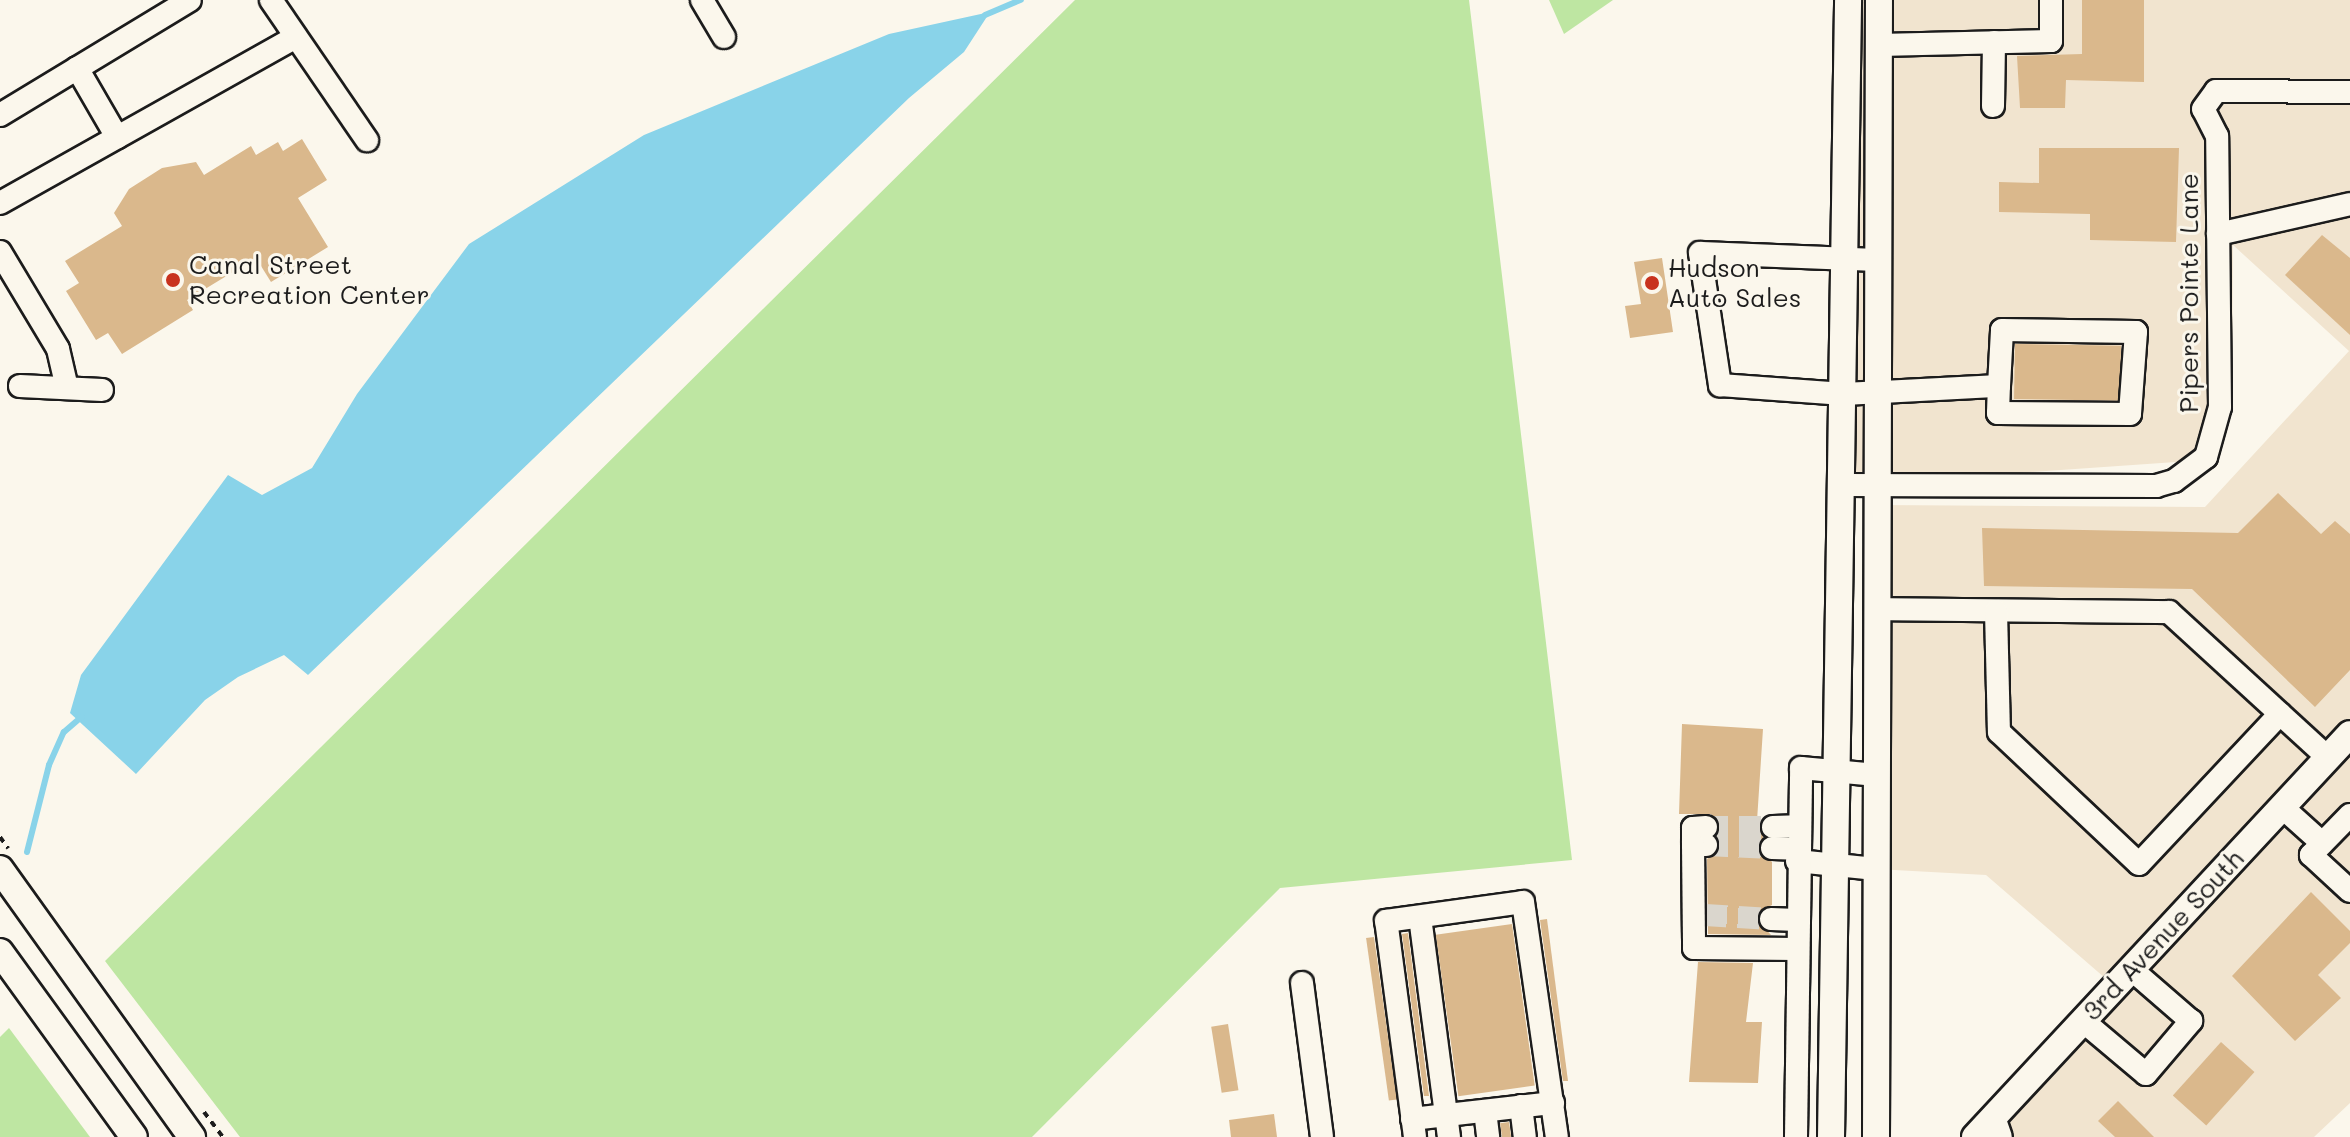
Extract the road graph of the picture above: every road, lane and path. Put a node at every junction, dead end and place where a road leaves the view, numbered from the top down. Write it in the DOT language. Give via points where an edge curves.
graph roads {
  1 [pos="190,0"];
  2 [pos="271,0"];
  3 [pos="702,0"];
  4 [pos="1848,0"];
  5 [pos="1879,0"];
  6 [pos="2051,0"];
  7 [pos="724,37"];
  8 [pos="294,38"];
  9 [pos="1994,42"];
  10 [pos="1879,45"];
  11 [pos="77,68"];
  12 [pos="2350,92"];
  13 [pos="1993,106"];
  14 [pos="0,115"];
  15 [pos="117,137"];
  16 [pos="367,140"];
  17 [pos="0,203"];
  18 [pos="2350,204"];
  19 [pos="2218,234"];
  20 [pos="0,252"];
  21 [pos="1844,256"];
  22 [pos="1878,260"];
  23 [pos="20,386"];
  24 [pos="1999,386"];
  25 [pos="67,387"];
  26 [pos="102,390"];
  27 [pos="1877,391"];
  28 [pos="1844,394"];
  29 [pos="1845,485"];
  30 [pos="1877,485"];
  31 [pos="1877,609"];
  32 [pos="1996,611"];
  33 [pos="2280,714"];
  34 [pos="2350,734"];
  35 [pos="2327,757"];
  36 [pos="1838,770"];
  37 [pos="1877,775"];
  38 [pos="2282,807"];
  39 [pos="2350,815"];
  40 [pos="1773,837"];
  41 [pos="1702,839"];
  42 [pos="2322,843"];
  43 [pos="1797,845"];
  44 [pos="1835,866"];
  45 [pos="0,869"];
  46 [pos="1876,869"];
  47 [pos="2350,891"];
  48 [pos="1420,917"];
  49 [pos="1771,919"];
  50 [pos="1797,920"];
  51 [pos="0,952"];
  52 [pos="1796,959"];
  53 [pos="1834,967"];
  54 [pos="2131,969"];
  55 [pos="1302,983"];
  56 [pos="2083,1021"];
  57 [pos="1553,1103"];
  58 [pos="1521,1106"];
  59 [pos="1485,1111"];
  60 [pos="1447,1126"];
  61 [pos="1998,1127"];
  62 [pos="1414,1128"];
  63 [pos="134,1137"];
  64 [pos="192,1137"];
  65 [pos="1322,1137"];
  66 [pos="1488,1137"];
  67 [pos="1525,1137"];
  68 [pos="1557,1137"];
  69 [pos="1796,1137"];
  70 [pos="1831,1137"];
  71 [pos="1876,1137"];
  72 [pos="1975,1137"];
  1 -- 11 [label="street"];
  2 -- 8 [label="street"];
  3 -- 7 [label="street"];
  4 -- 21 [label="main road"];
  5 -- 10 [label="main road"];
  6 -- 9 [label="street" via="2051,41"];
  8 -- 15 [label="street"];
  8 -- 16 [label="street"];
  9 -- 10 [label="street"];
  9 -- 13 [label="street"];
  10 -- 22 [label="main road"];
  11 -- 14 [label="street"];
  11 -- 15 [label="street"];
  12 -- 19 [label="street, Pipers Pointe Lane" via="2216,91 2207,100 2203,109 2217,136"];
  15 -- 17 [label="street"];
  18 -- 19 [label="street"];
  19 -- 30 [label="street, Pipers Pointe Lane" via="2220,407 2206,457 2174,481 2156,486"];
  20 -- 25 [label="street" via="58,349"];
  21 -- 22 [label="street"];
  21 -- 28 [label="main road"];
  21 -- 28 [label="street" via="1700,253 1720,385"];
  22 -- 27 [label="main road"];
  23 -- 25 [label="street"];
  24 -- 24 [label="street" via="2002,330 2136,332 2130,414 1998,413"];
  24 -- 27 [label="street"];
  25 -- 26 [label="street"];
  27 -- 28 [label="street"];
  27 -- 30 [label="main road"];
  28 -- 29 [label="main road"];
  29 -- 30 [label="street, Pipers Pointe Lane"];
  29 -- 36 [label="main road"];
  30 -- 31 [label="main road"];
  31 -- 32 [label="street"];
  31 -- 37 [label="main road"];
  32 -- 33 [label="street" via="2169,612"];
  32 -- 33 [label="street" via="1999,732 2139,864"];
  33 -- 35 [label="street"];
  34 -- 35 [label="main road, 3rd Avenue South"];
  35 -- 38 [label="main road, 3rd Avenue South"];
  36 -- 37 [label="street"];
  36 -- 43 [label="street" via="1801,768"];
  36 -- 44 [label="main road"];
  37 -- 46 [label="main road"];
  38 -- 42 [label="street"];
  38 -- 54 [label="main road, 3rd Avenue South"];
  39 -- 42 [label="street"];
  40 -- 43 [label="street"];
  41 -- 52 [label="street" via="1694,948"];
  42 -- 47 [label="street" via="2311,855"];
  43 -- 44 [label="street"];
  43 -- 50 [label="street"];
  44 -- 46 [label="street"];
  44 -- 53 [label="main road"];
  45 -- 64 [label="main road"];
  46 -- 71 [label="main road"];
  48 -- 57 [label="street" via="1523,902"];
  48 -- 60 [label="street"];
  48 -- 62 [label="street" via="1386,921"];
  49 -- 50 [label="street"];
  50 -- 52 [label="street"];
  51 -- 63 [label="main road"];
  52 -- 53 [label="street"];
  52 -- 69 [label="street"];
  53 -- 70 [label="main road"];
  54 -- 56 [label="main road, 3rd Avenue South"];
  54 -- 56 [label="street" via="2191,1021 2146,1074"];
  55 -- 65 [label="street"];
  56 -- 61 [label="main road, 3rd Avenue South"];
  57 -- 58 [label="street"];
  57 -- 68 [label="street"];
  58 -- 59 [label="street"];
  58 -- 67 [label="street"];
  59 -- 60 [label="street"];
  59 -- 66 [label="street"];
  60 -- 62 [label="street"];
  61 -- 72 [label="main road, 3rd Avenue South"];
}
